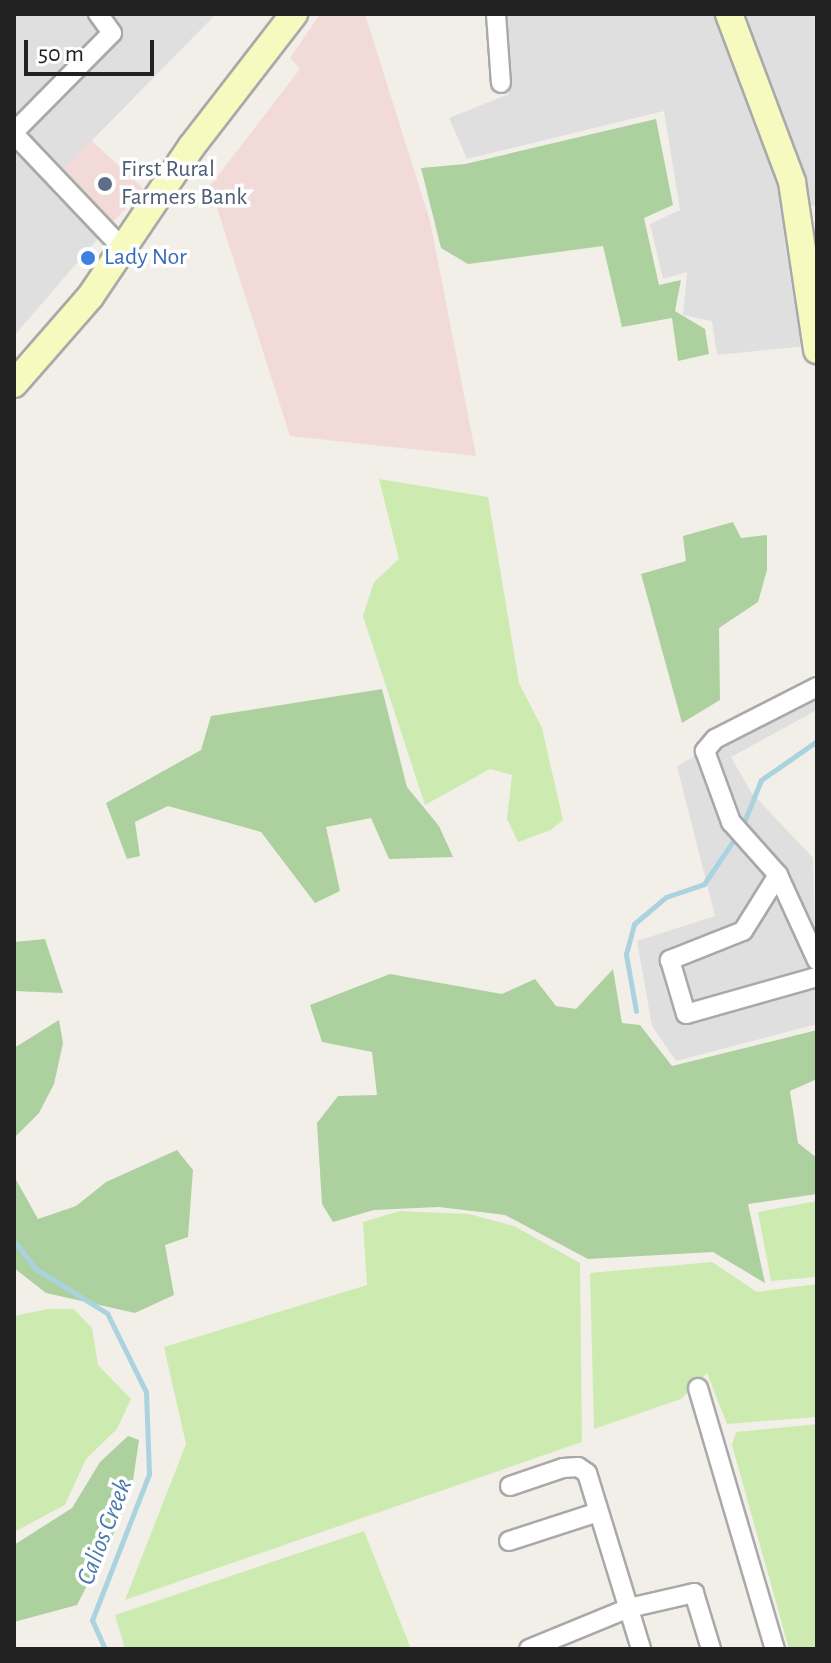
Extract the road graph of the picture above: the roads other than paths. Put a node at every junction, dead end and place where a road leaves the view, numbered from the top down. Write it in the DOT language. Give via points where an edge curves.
graph roads {
  1 [pos="98,14"];
  2 [pos="294,14"];
  3 [pos="496,14"];
  4 [pos="729,14"];
  5 [pos="501,83"];
  6 [pos="14,133"];
  7 [pos="125,251"];
  8 [pos="817,350"];
  9 [pos="14,384"];
  10 [pos="817,687"];
  11 [pos="778,875"];
  12 [pos="817,960"];
  13 [pos="817,977"];
  14 [pos="698,1388"];
  15 [pos="510,1486"];
  16 [pos="598,1512"];
  17 [pos="509,1541"];
  18 [pos="629,1608"];
  19 [pos="563,1643"];
  20 [pos="529,1649"];
  21 [pos="641,1649"];
  22 [pos="711,1649"];
  23 [pos="775,1649"];
  1 -- 6 [label="street" via="112,33"];
  2 -- 7 [label="main road" via="192,146"];
  3 -- 5 [label="street"];
  4 -- 8 [label="main road" via="792,182"];
  6 -- 7 [label="street"];
  7 -- 9 [label="main road"];
  10 -- 11 [label="street" via="715,739 705,751 731,822"];
  11 -- 12 [label="street"];
  11 -- 13 [label="street" via="743,931 670,960 686,1014"];
  14 -- 23 [label="street"];
  15 -- 16 [label="street" via="578,1467 587,1473"];
  16 -- 17 [label="street"];
  16 -- 18 [label="street"];
  18 -- 19 [label="street"];
  18 -- 21 [label="street"];
  18 -- 22 [label="street" via="694,1593"];
  19 -- 20 [label="street"];
}
